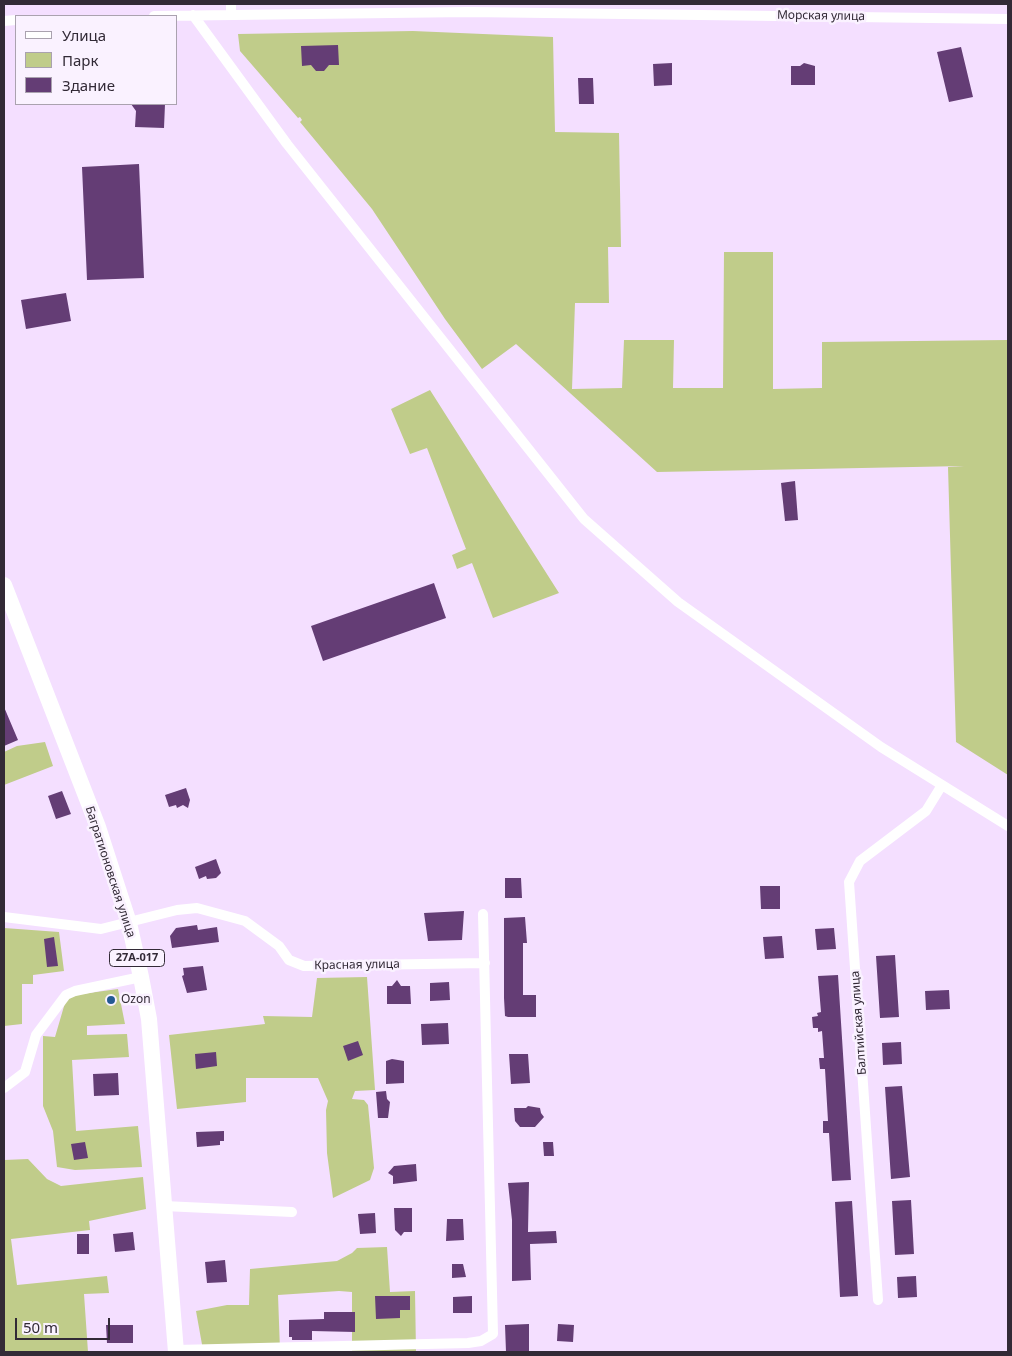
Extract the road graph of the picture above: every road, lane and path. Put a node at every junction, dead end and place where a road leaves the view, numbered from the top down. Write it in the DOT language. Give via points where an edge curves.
graph roads {
  1 [pos="468,8"];
  2 [pos="231,9"];
  3 [pos="178,15"];
  4 [pos="193,15"];
  5 [pos="1008,20"];
  6 [pos="4,585"];
  7 [pos="942,785"];
  8 [pos="1008,826"];
  9 [pos="483,914"];
  10 [pos="4,917"];
  11 [pos="129,923"];
  12 [pos="485,962"];
  13 [pos="141,977"];
  14 [pos="4,1088"];
  15 [pos="164,1206"];
  16 [pos="292,1212"];
  17 [pos="878,1300"];
  18 [pos="176,1351"];
  1 -- 2 [label="street, Морская улица"];
  1 -- 5 [label="street, Морская улица"];
  2 -- 4 [label="street, Морская улица"];
  3 -- 4 [label="street, Морская улица"];
  4 -- 7 [label="street" via="287,144 584,519 678,602 882,747"];
  6 -- 11 [label="main road, Багратионовская улица / 27А-017" via="98,827"];
  7 -- 8 [label="street"];
  7 -- 17 [label="street, Балтийская улица" via="926,811 860,861 849,882"];
  9 -- 12 [label="street"];
  10 -- 11 [label="street, Красная улица" via="101,929"];
  11 -- 12 [label="street, Красная улица" via="177,910 197,908 214,911 245,921 279,946 289,960 304,966"];
  11 -- 13 [label="main road, Багратионовская улица / 27А-017"];
  12 -- 18 [label="street" via="492,1334 481,1341 468,1343"];
  13 -- 14 [label="street" via="75,990 66,995 36,1035 25,1072"];
  13 -- 15 [label="main road, Багратионовская улица / 27А-017" via="149,1019"];
  15 -- 16 [label="street"];
  15 -- 18 [label="main road, Багратионовская улица / 27А-017"];
}
